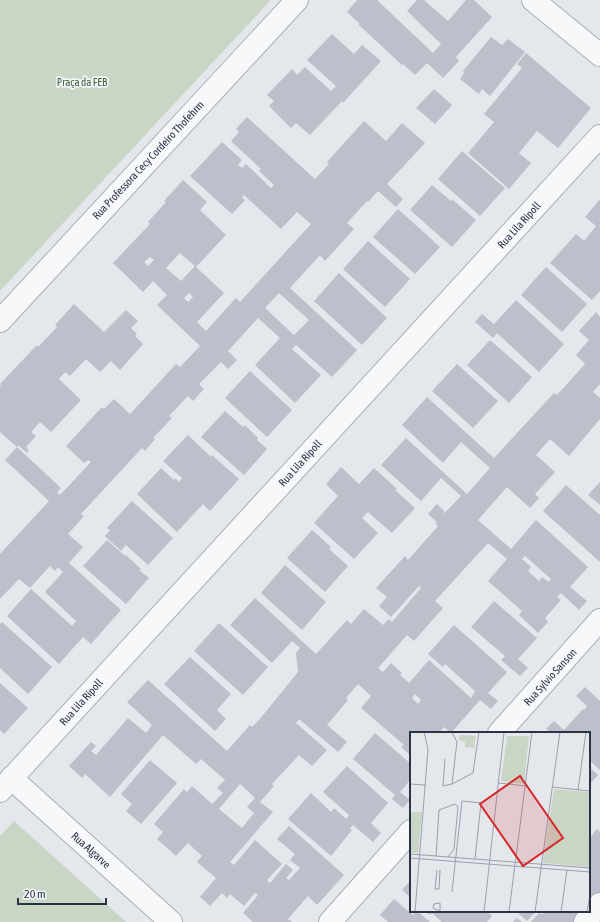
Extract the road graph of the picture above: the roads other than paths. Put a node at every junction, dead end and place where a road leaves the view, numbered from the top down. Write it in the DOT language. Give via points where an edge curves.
graph roads {
  1 [pos="297,0"];
  2 [pos="533,0"];
  3 [pos="600,55"];
  4 [pos="600,136"];
  5 [pos="0,321"];
  6 [pos="600,620"];
  7 [pos="500,732"];
  8 [pos="6,785"];
  9 [pos="410,832"];
  10 [pos="600,904"];
  11 [pos="171,922"];
  12 [pos="330,922"];
  13 [pos="585,922"];
  1 -- 5 [label="street, Rua Professora Cecy Cordeiro Thofehrm"];
  2 -- 3 [label="street"];
  4 -- 8 [label="street, Rua Lila Ripoll"];
  6 -- 7 [label="street, Rua Sylvio Sanson"];
  8 -- 11 [label="street, Rua Algarve"];
  9 -- 12 [label="street"];
  10 -- 13 [label="street"];
}
